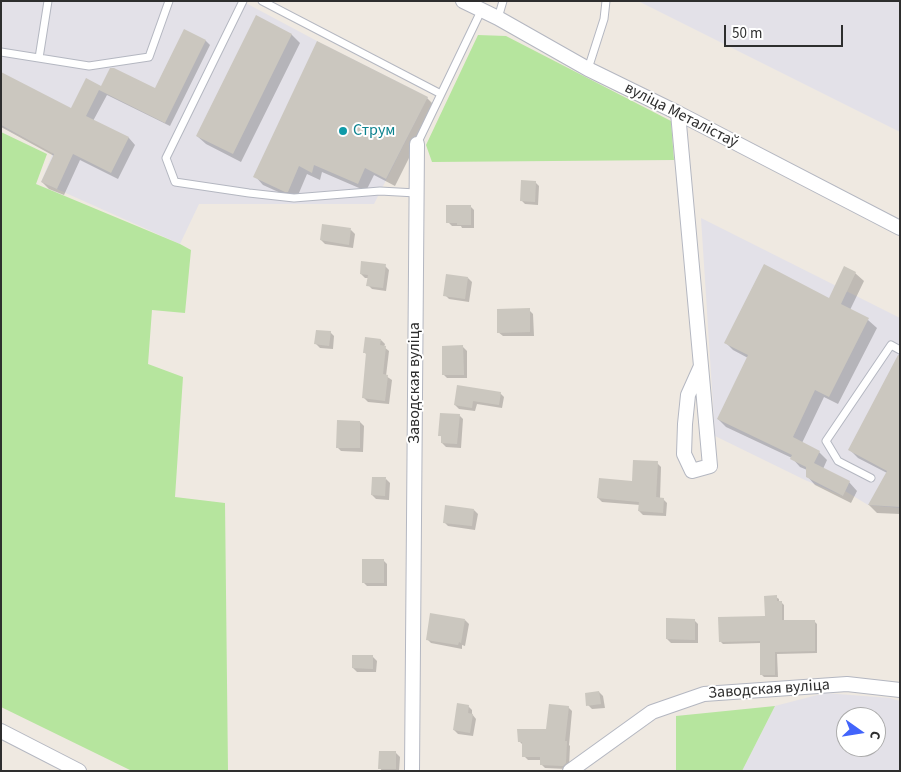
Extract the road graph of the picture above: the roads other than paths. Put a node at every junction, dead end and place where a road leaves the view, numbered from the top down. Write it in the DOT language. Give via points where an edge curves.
graph roads {
  1 [pos="48,1"];
  2 [pos="169,1"];
  3 [pos="242,1"];
  4 [pos="262,1"];
  5 [pos="463,1"];
  6 [pos="503,1"];
  7 [pos="606,1"];
  8 [pos="481,11"];
  9 [pos="498,18"];
  10 [pos="1,52"];
  11 [pos="38,58"];
  12 [pos="588,69"];
  13 [pos="440,94"];
  14 [pos="678,113"];
  15 [pos="416,144"];
  16 [pos="416,193"];
  17 [pos="900,228"];
  18 [pos="900,350"];
  19 [pos="701,366"];
  20 [pos="871,478"];
  21 [pos="900,690"];
  22 [pos="1,731"];
  23 [pos="79,771"];
  24 [pos="412,771"];
  25 [pos="570,771"];
  1 -- 11 [label="lane"];
  2 -- 11 [label="lane" via="148,57 89,66"];
  3 -- 16 [label="lane" via="166,158 175,182 294,198 380,191"];
  4 -- 13 [label="lane"];
  5 -- 8 [label="street, вуліца Металістаў"];
  6 -- 9 [label="lane"];
  7 -- 12 [label="lane" via="604,19"];
  8 -- 9 [label="street, вуліца Металістаў"];
  8 -- 13 [label="lane, Заводская вуліца"];
  9 -- 12 [label="street, вуліца Металістаў"];
  10 -- 11 [label="lane"];
  12 -- 14 [label="street, вуліца Металістаў"];
  13 -- 15 [label="lane, Заводская вуліца"];
  14 -- 17 [label="street, вуліца Металістаў"];
  14 -- 19 [label="street"];
  15 -- 16 [label="street, Заводская вуліца"];
  16 -- 24 [label="street, Заводская вуліца"];
  18 -- 20 [label="lane" via="891,345 826,440 838,461"];
  19 -- 19 [label="street" via="688,396 685,424 684,454 692,471 710,466"];
  21 -- 25 [label="street, Заводская вуліца" via="846,684 704,694 652,712"];
  22 -- 23 [label="street"];
}
